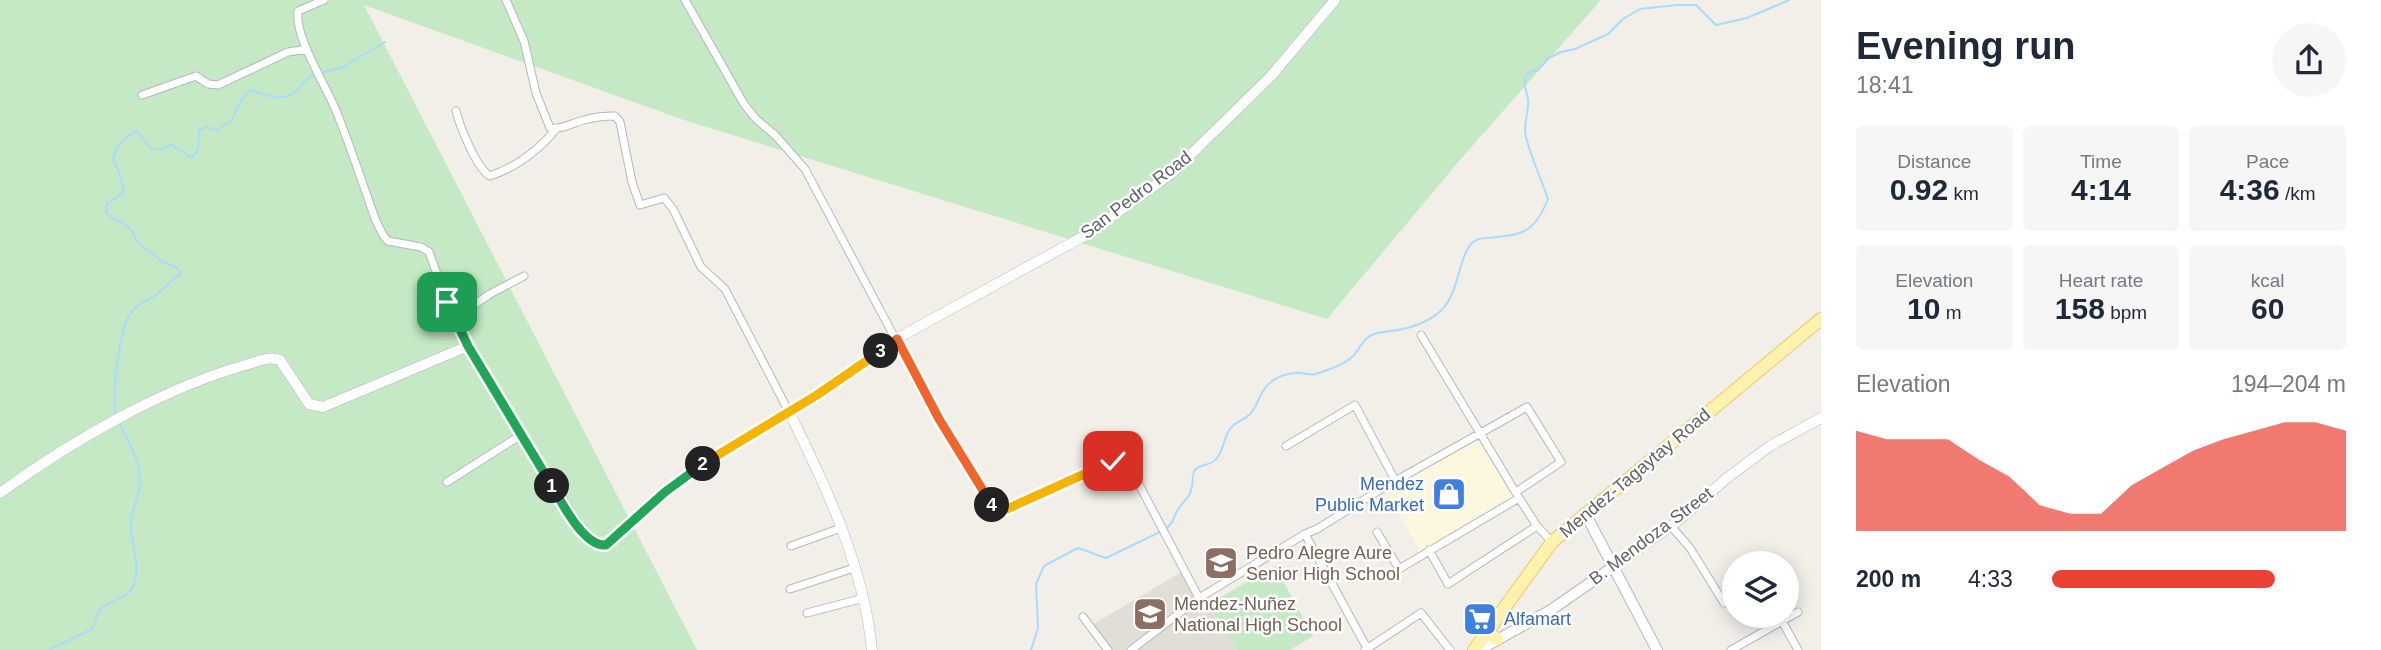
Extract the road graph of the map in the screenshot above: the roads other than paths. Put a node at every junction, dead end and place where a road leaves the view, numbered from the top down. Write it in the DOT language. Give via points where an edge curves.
graph roads {
  1 [pos="324,0"];
  2 [pos="506,0"];
  3 [pos="685,0"];
  4 [pos="1335,0"];
  5 [pos="307,48"];
  6 [pos="142,95"];
  7 [pos="456,111"];
  8 [pos="556,129"];
  9 [pos="524,276"];
  10 [pos="454,318"];
  11 [pos="1821,319"];
  12 [pos="1421,334"];
  13 [pos="897,339"];
  14 [pos="468,346"];
  15 [pos="789,412"];
  16 [pos="1821,418"];
  17 [pos="521,435"];
  18 [pos="1479,435"];
  19 [pos="1286,446"];
  20 [pos="447,482"];
  21 [pos="1392,483"];
  22 [pos="0,494"];
  23 [pos="1517,495"];
  24 [pos="1585,513"];
  25 [pos="1537,526"];
  26 [pos="1671,526"];
  27 [pos="841,528"];
  28 [pos="1377,532"];
  29 [pos="1305,534"];
  30 [pos="1552,542"];
  31 [pos="791,546"];
  32 [pos="1429,550"];
  33 [pos="1613,567"];
  34 [pos="854,568"];
  35 [pos="790,589"];
  36 [pos="864,598"];
  37 [pos="1199,598"];
  38 [pos="1722,600"];
  39 [pos="807,613"];
  40 [pos="1083,617"];
  41 [pos="1769,628"];
  42 [pos="1786,628"];
  43 [pos="1493,634"];
  44 [pos="1748,640"];
  45 [pos="873,650"];
  46 [pos="1108,650"];
  47 [pos="1131,650"];
  48 [pos="1366,650"];
  49 [pos="1450,650"];
  50 [pos="1476,650"];
  51 [pos="1657,650"];
  52 [pos="1731,650"];
  53 [pos="1754,650"];
  54 [pos="1798,650"];
  1 -- 5 [label="street" via="298,11"];
  2 -- 8 [label="street" via="524,41 545,121"];
  3 -- 13 [label="street" via="744,104 805,169"];
  4 -- 13 [label="street, San Pedro Road" via="1271,76 1172,173 1086,235"];
  5 -- 6 [label="street" via="288,52 218,85 190,77"];
  5 -- 10 [label="street" via="336,110 383,235 388,241 426,248"];
  7 -- 8 [label="street" via="474,153 490,176 525,158"];
  8 -- 15 [label="street" via="609,116 620,122 640,205 664,198 673,209 701,267 725,289"];
  9 -- 10 [label="street"];
  10 -- 14 [label="street"];
  11 -- 24 [label="main road, Mendez-Tagaytay Road"];
  12 -- 18 [label="street"];
  13 -- 15 [label="street, San Pedro Road"];
  13 -- 37 [label="street" via="990,504 1007,509 1105,463 1121,461 1135,477"];
  14 -- 17 [label="street"];
  14 -- 22 [label="street" via="323,407 309,404 285,365 273,357 231,369 115,421"];
  15 -- 17 [label="street, San Pedro Road" via="665,492 606,545 593,543 582,532"];
  15 -- 27 [label="street"];
  16 -- 26 [label="street, B. Mendoza Street" via="1770,446"];
  17 -- 20 [label="street"];
  18 -- 21 [label="street"];
  18 -- 23 [label="street"];
  18 -- 23 [label="street" via="1527,407 1561,462"];
  19 -- 21 [label="street" via="1355,405"];
  21 -- 29 [label="street"];
  23 -- 25 [label="street"];
  23 -- 32 [label="street"];
  24 -- 30 [label="main road, Mendez-Tagaytay Road"];
  24 -- 33 [label="main road"];
  25 -- 30 [label="street"];
  25 -- 32 [label="street" via="1448,584"];
  26 -- 33 [label="street, B. Mendoza Street"];
  26 -- 38 [label="street"];
  27 -- 31 [label="street"];
  27 -- 34 [label="street"];
  28 -- 32 [label="street" via="1399,569"];
  29 -- 37 [label="street"];
  29 -- 48 [label="street"];
  30 -- 43 [label="main road, Mendez-Tagaytay Road"];
  33 -- 43 [label="main road, B. Mendoza Street" via="1551,610"];
  33 -- 51 [label="main road"];
  34 -- 35 [label="street"];
  34 -- 36 [label="street"];
  36 -- 39 [label="street"];
  36 -- 45 [label="street"];
  37 -- 47 [label="street"];
  40 -- 46 [label="street"];
  41 -- 44 [label="street"];
  42 -- 54 [label="street"];
  43 -- 50 [label="main road, Mendez-Tagaytay Road"];
  44 -- 52 [label="street"];
  44 -- 53 [label="street"];
  48 -- 49 [label="street" via="1421,613"];
}
